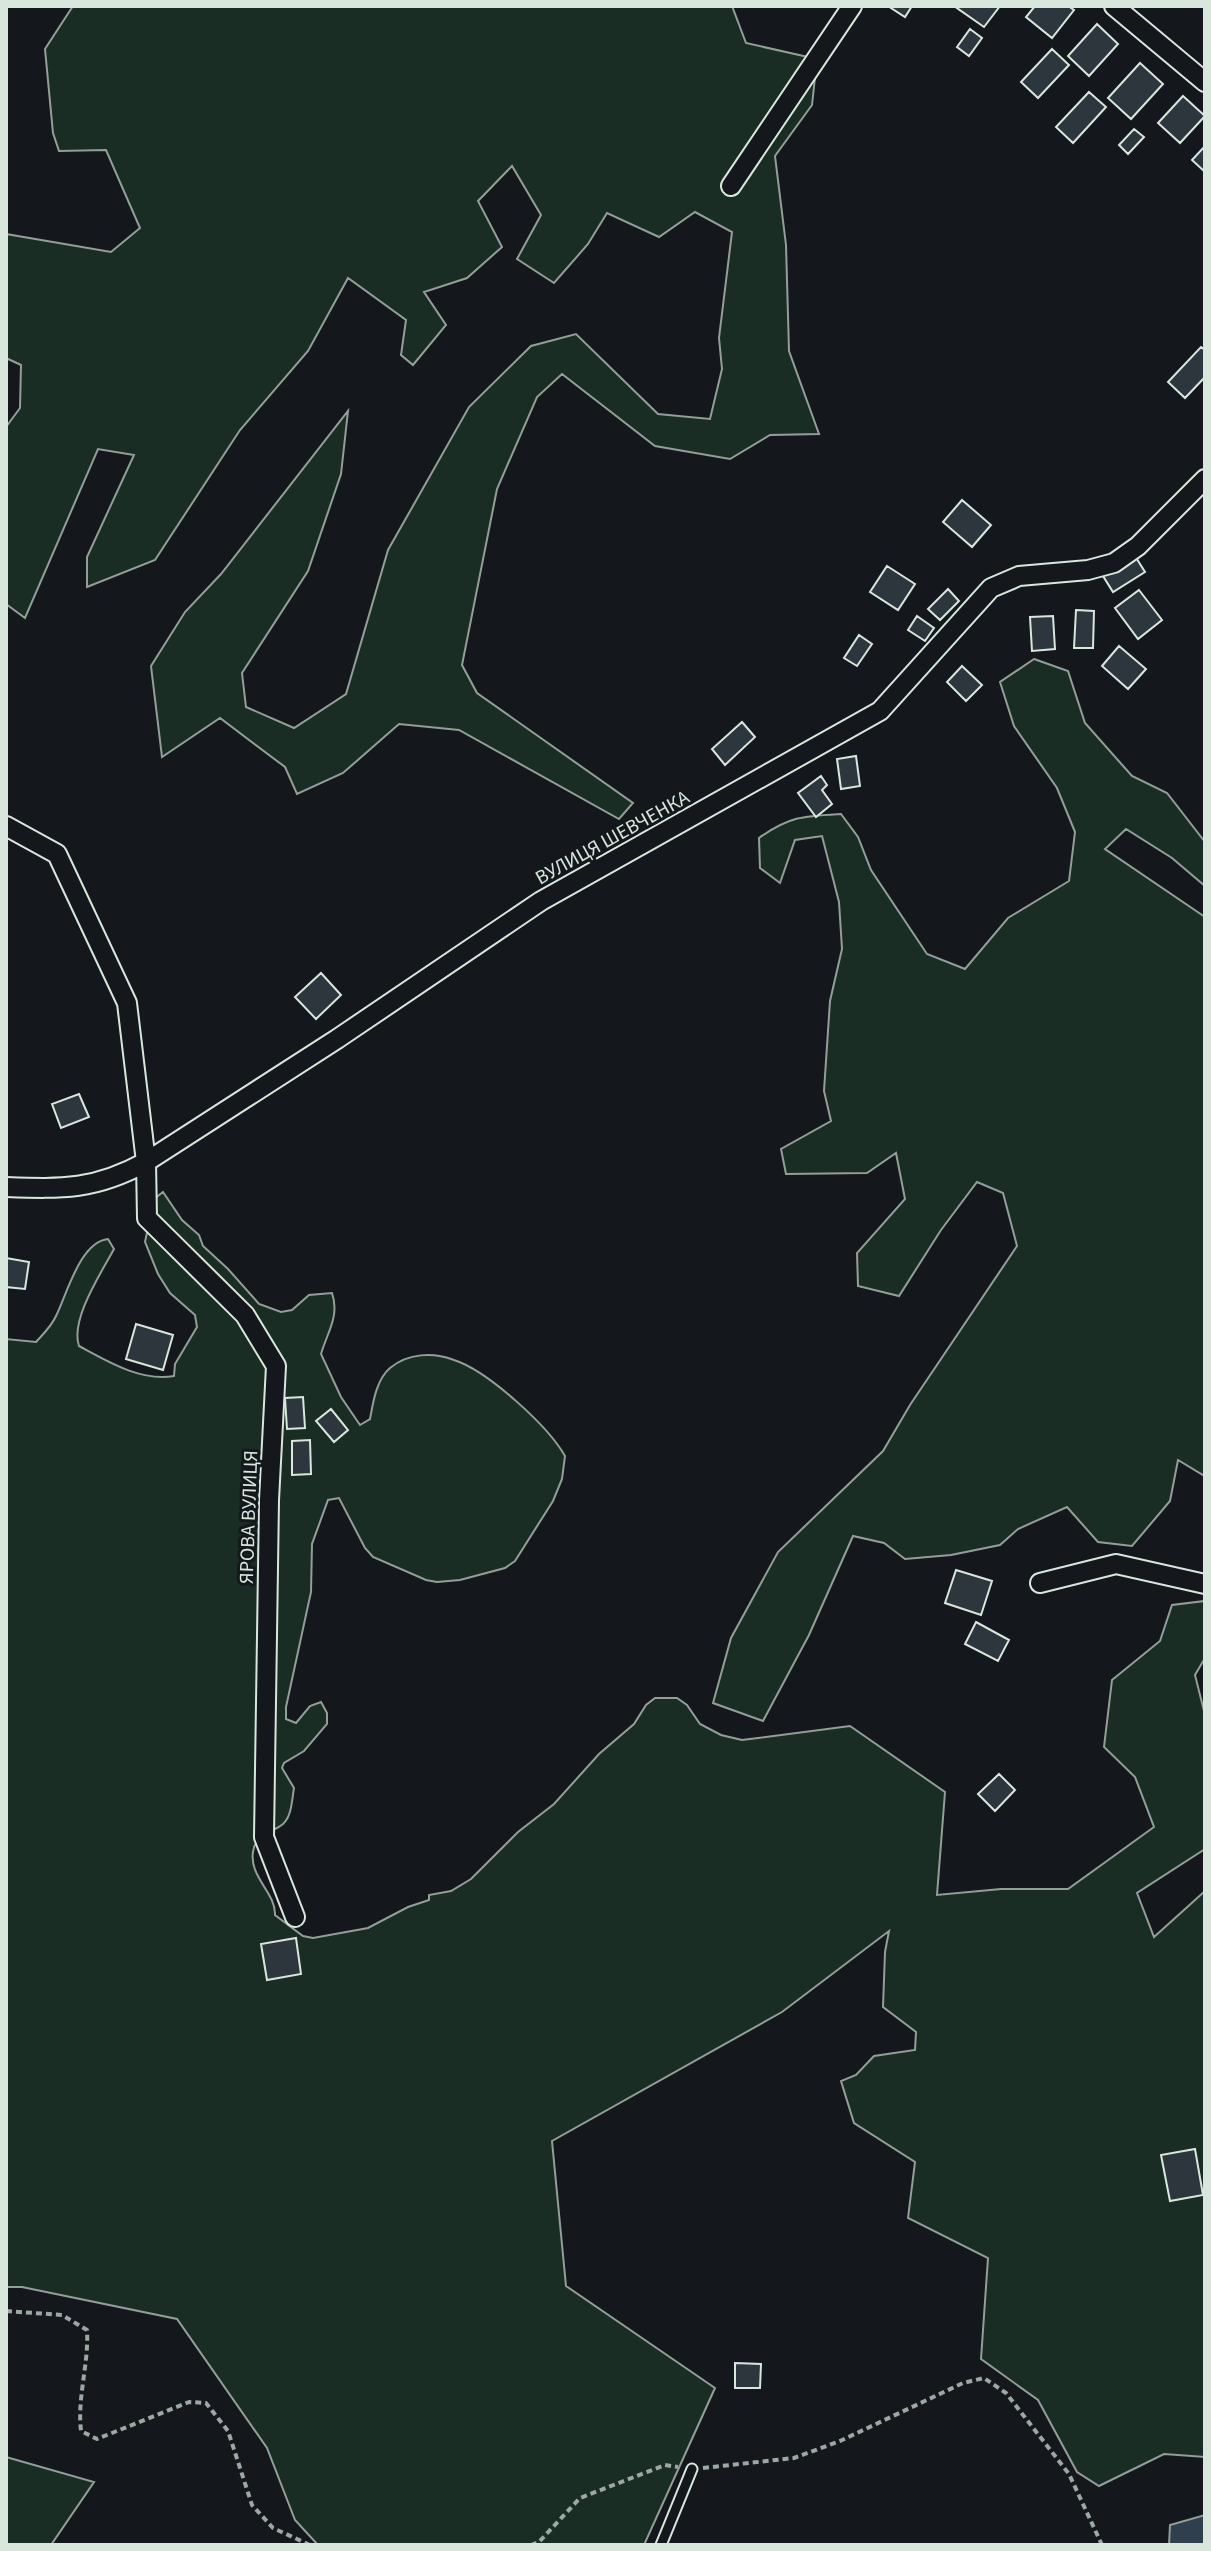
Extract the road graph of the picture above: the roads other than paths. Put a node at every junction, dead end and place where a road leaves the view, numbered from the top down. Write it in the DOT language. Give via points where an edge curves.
graph roads {
  1 [pos="852,6"];
  2 [pos="1114,6"];
  3 [pos="1205,82"];
  4 [pos="731,186"];
  5 [pos="1205,479"];
  6 [pos="6,826"];
  7 [pos="146,1162"];
  8 [pos="6,1187"];
  9 [pos="1040,1583"];
  10 [pos="1205,1584"];
  11 [pos="295,1917"];
  12 [pos="692,2469"];
  13 [pos="661,2545"];
  1 -- 4 [label="street"];
  2 -- 3 [label="street"];
  5 -- 7 [label="street, ВУЛИЦЯ ШЕВЧЕНКА" via="1114,563 1019,576 991,588 880,711 541,901"];
  6 -- 7 [label="street, ЯРОВА ВУЛИЦЯ" via="57,854 127,1003"];
  7 -- 8 [label="street, ВУЛИЦЯ ШЕВЧЕНКА" via="86,1187"];
  7 -- 11 [label="street, ЯРОВА ВУЛИЦЯ" via="147,1218 245,1315 276,1366 264,1837"];
  9 -- 10 [label="street" via="1116,1564"];
  12 -- 13 [label="lane"];
}
